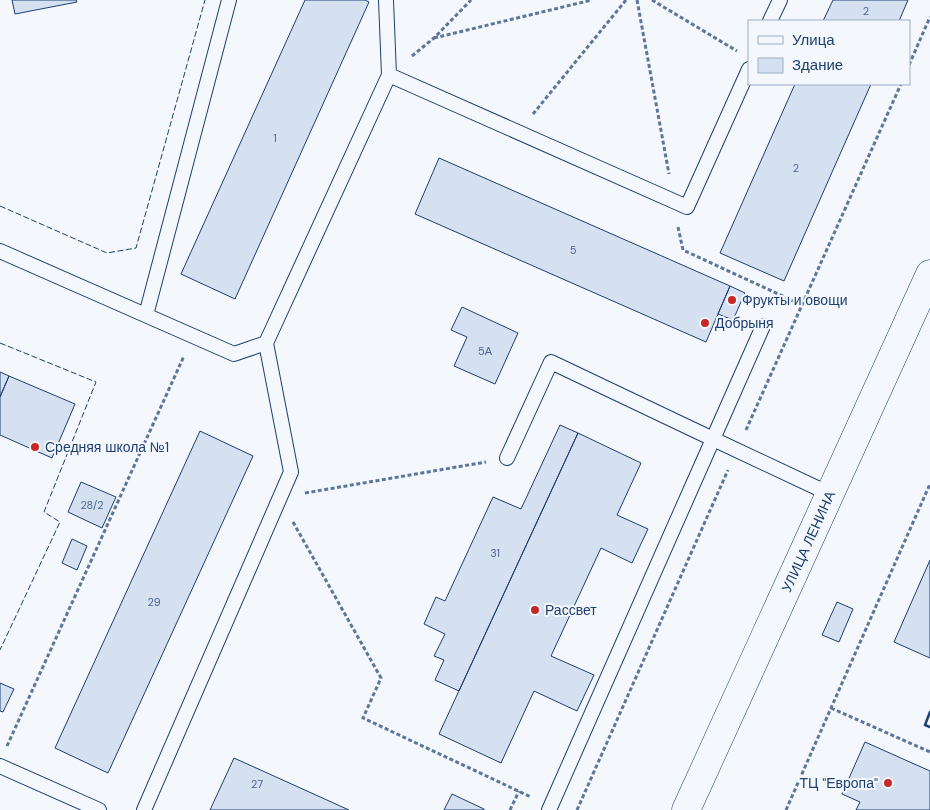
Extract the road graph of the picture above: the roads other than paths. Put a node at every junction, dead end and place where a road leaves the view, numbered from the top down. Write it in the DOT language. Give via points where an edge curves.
graph roads {
  1 [pos="229,0"];
  2 [pos="386,0"];
  3 [pos="780,0"];
  4 [pos="770,20"];
  5 [pos="748,71"];
  6 [pos="389,74"];
  7 [pos="0,251"];
  8 [pos="930,274"];
  9 [pos="923,309"];
  10 [pos="146,315"];
  11 [pos="763,326"];
  12 [pos="266,343"];
  13 [pos="713,439"];
  14 [pos="507,458"];
  15 [pos="830,494"];
  16 [pos="2,760"];
  17 [pos="550,808"];
  18 [pos="99,810"];
  19 [pos="144,810"];
  20 [pos="686,810"];
  1 -- 10 [label="lane"];
  2 -- 6 [label="lane"];
  3 -- 4 [label="lane"];
  5 -- 6 [label="lane" via="687,207"];
  6 -- 12 [label="lane"];
  7 -- 10 [label="lane"];
  8 -- 9 [label="main road, УЛИЦА ЛЕНИНА"];
  9 -- 15 [label="main road, УЛИЦА ЛЕНИНА"];
  10 -- 12 [label="lane" via="234,354"];
  11 -- 13 [label="lane"];
  12 -- 19 [label="lane" via="291,472"];
  13 -- 14 [label="lane" via="551,362"];
  13 -- 15 [label="lane"];
  13 -- 17 [label="lane"];
  15 -- 20 [label="main road, УЛИЦА ЛЕНИНА"];
  16 -- 18 [label="lane"];
}
